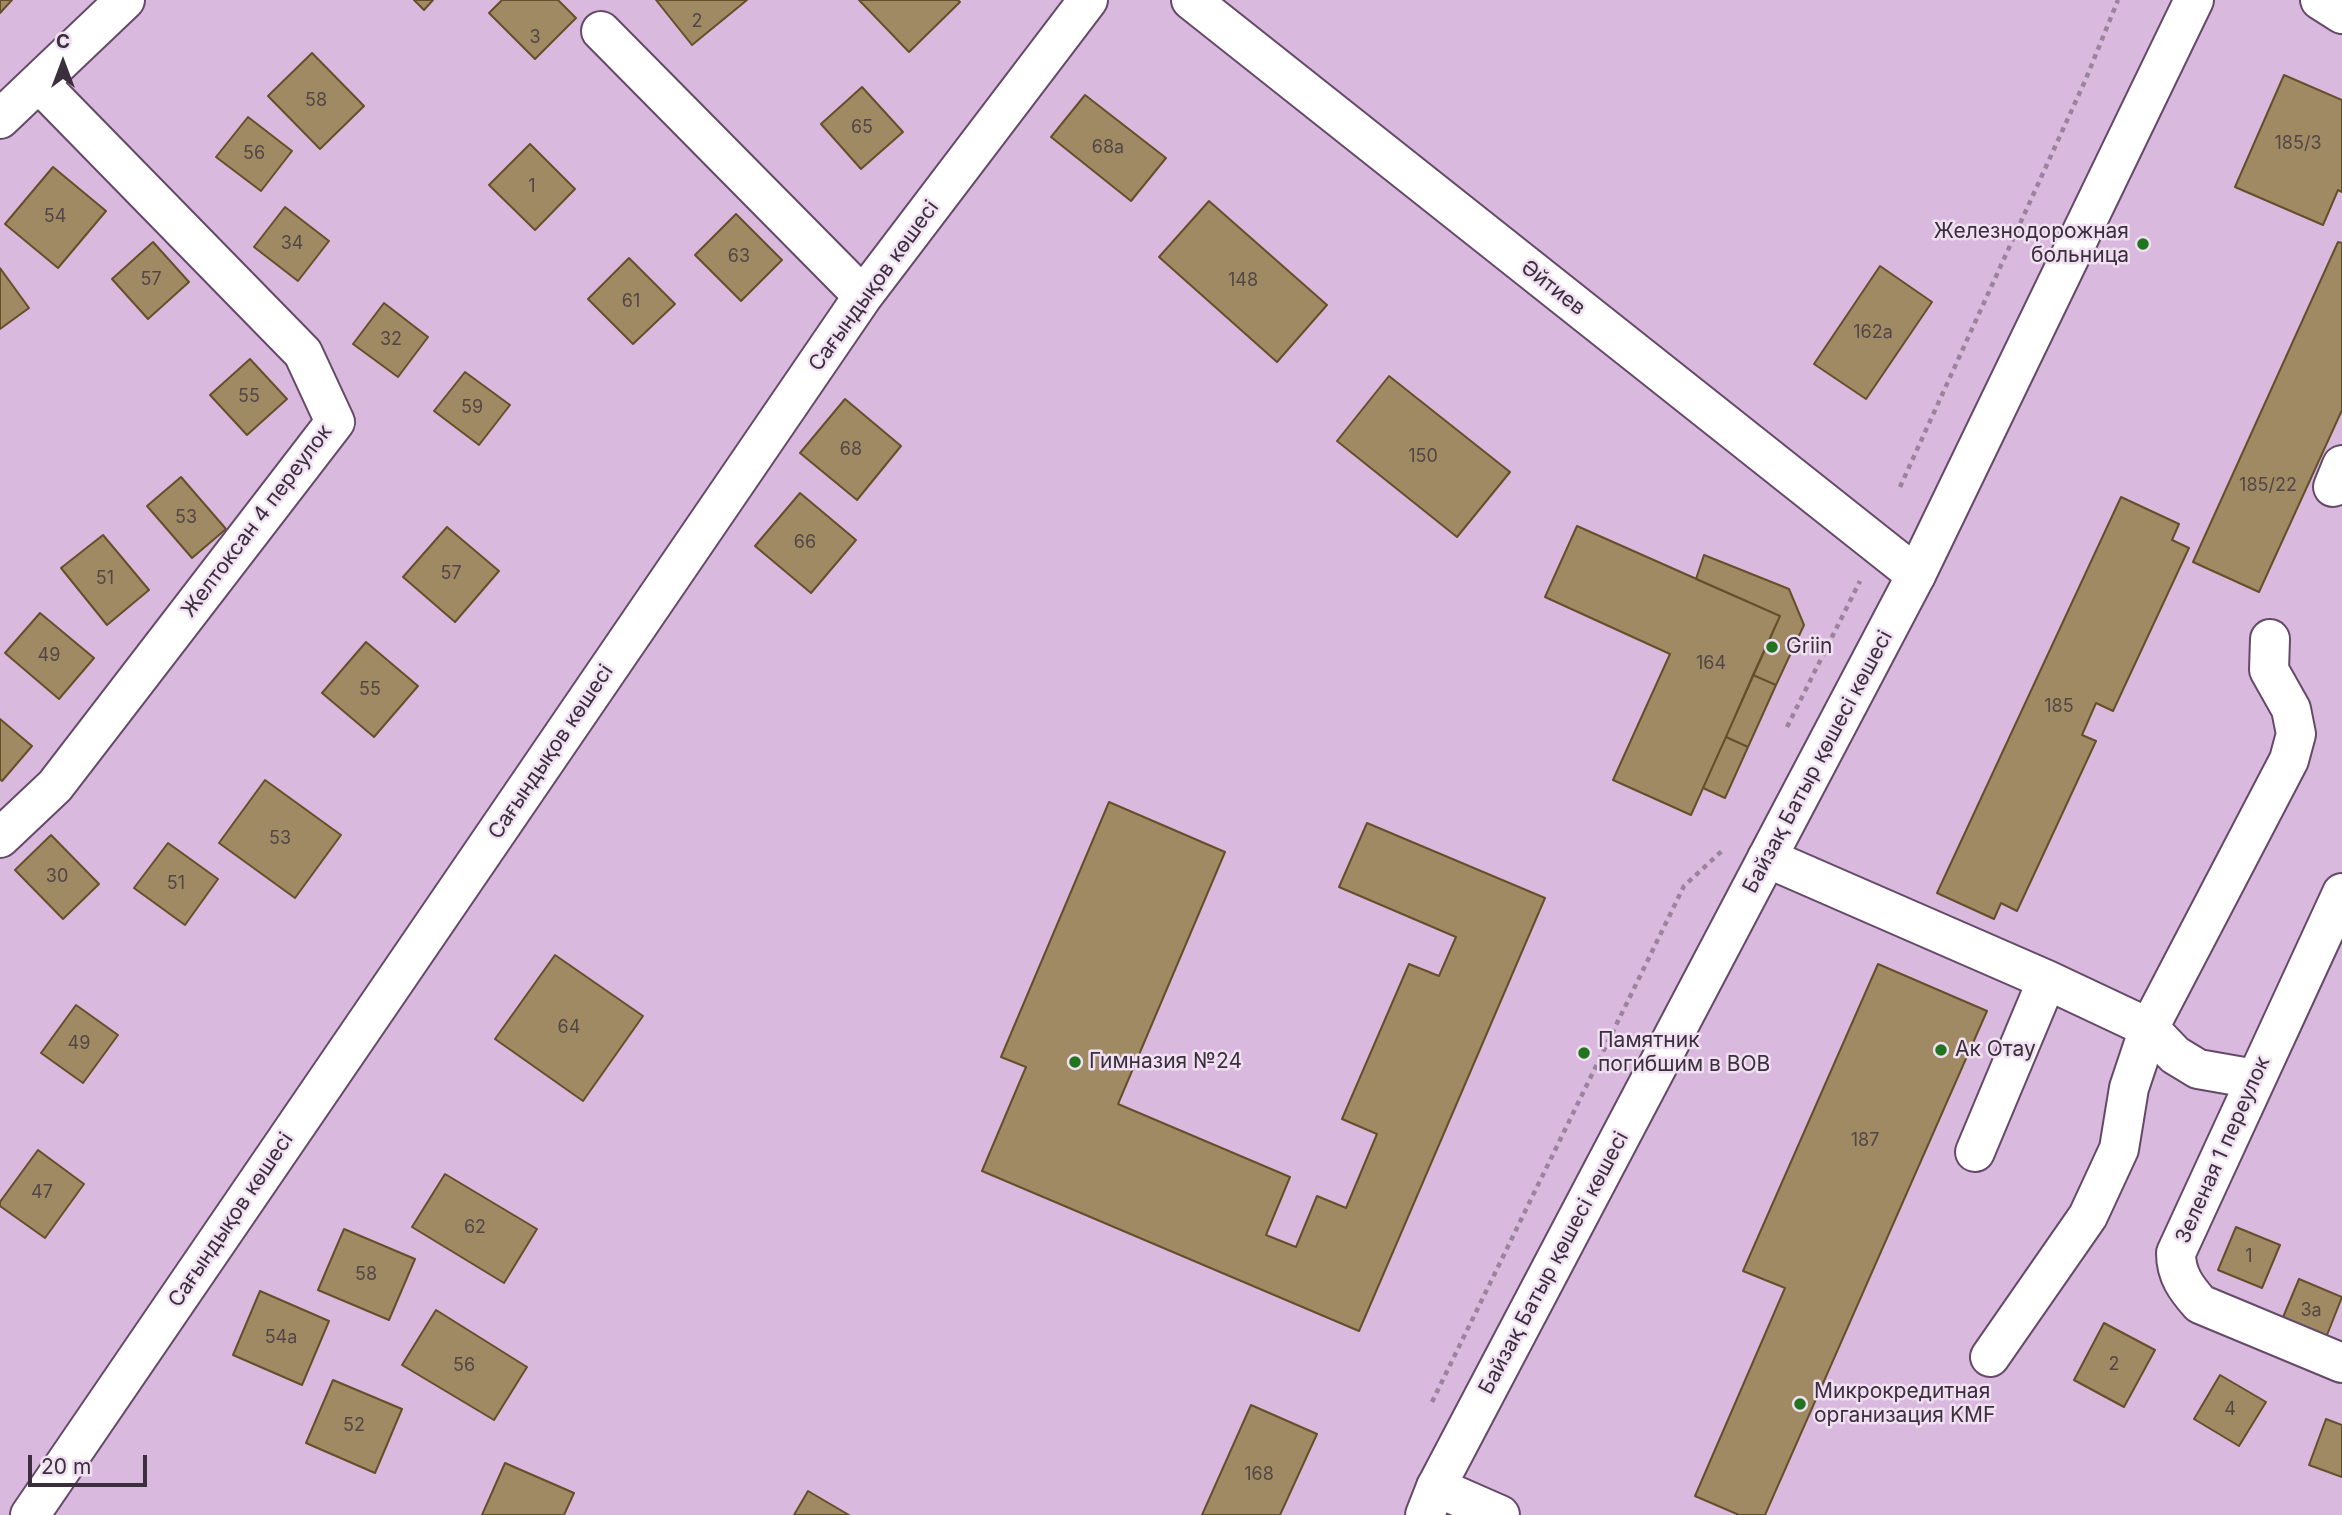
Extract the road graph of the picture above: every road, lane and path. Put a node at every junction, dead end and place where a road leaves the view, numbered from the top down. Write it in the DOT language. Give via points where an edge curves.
graph roads {
  1 [pos="125,0"];
  2 [pos="1088,0"];
  3 [pos="1191,0"];
  4 [pos="2118,0"];
  5 [pos="2194,0"];
  6 [pos="2320,0"];
  7 [pos="2342,14"];
  8 [pos="601,31"];
  9 [pos="39,83"];
  10 [pos="0,119"];
  11 [pos="863,296"];
  12 [pos="1900,487"];
  13 [pos="1916,575"];
  14 [pos="1860,580"];
  15 [pos="2270,639"];
  16 [pos="1783,736"];
  17 [pos="0,838"];
  18 [pos="1729,845"];
  19 [pos="1767,859"];
  20 [pos="2342,893"];
  21 [pos="2048,980"];
  22 [pos="2149,1028"];
  23 [pos="2255,1079"];
  24 [pos="1975,1152"];
  25 [pos="1990,1357"];
  26 [pos="2342,1363"];
  27 [pos="1430,1407"];
  28 [pos="1431,1501"];
  29 [pos="30,1515"];
  30 [pos="1500,1515"];
  1 -- 9 [label="street"];
  2 -- 11 [label="street, Сағындықов көшесі"];
  3 -- 13 [label="street, Әйтиев"];
  4 -- 12 [label="path"];
  5 -- 13 [label="street, Байзақ Батыр қөшесі көшесі"];
  6 -- 7 [label="street"];
  8 -- 11 [label="street"];
  9 -- 10 [label="street"];
  9 -- 17 [label="street, Желтоксан 4 переулок" via="303,353 335,422 55,786"];
  11 -- 29 [label="street, Сағындықов көшесі"];
  13 -- 19 [label="street, Байзақ Батыр қөшесі көшесі"];
  14 -- 16 [label="path"];
  15 -- 22 [label="street" via="2269,670 2291,709 2296,734 2289,760"];
  18 -- 27 [label="path" via="1684,886"];
  19 -- 21 [label="street"];
  19 -- 28 [label="street, Байзақ Батыр қөшесі көшесі"];
  20 -- 23 [label="street, Зеленая 1 переулок"];
  21 -- 22 [label="street"];
  21 -- 24 [label="street"];
  22 -- 23 [label="street" via="2175,1055 2197,1069"];
  22 -- 25 [label="street" via="2129,1088 2119,1149 2088,1216"];
  23 -- 26 [label="street, Зеленая 1 переулок" via="2176,1253 2176,1269 2200,1304"];
  28 -- 30 [label="street"];
}
